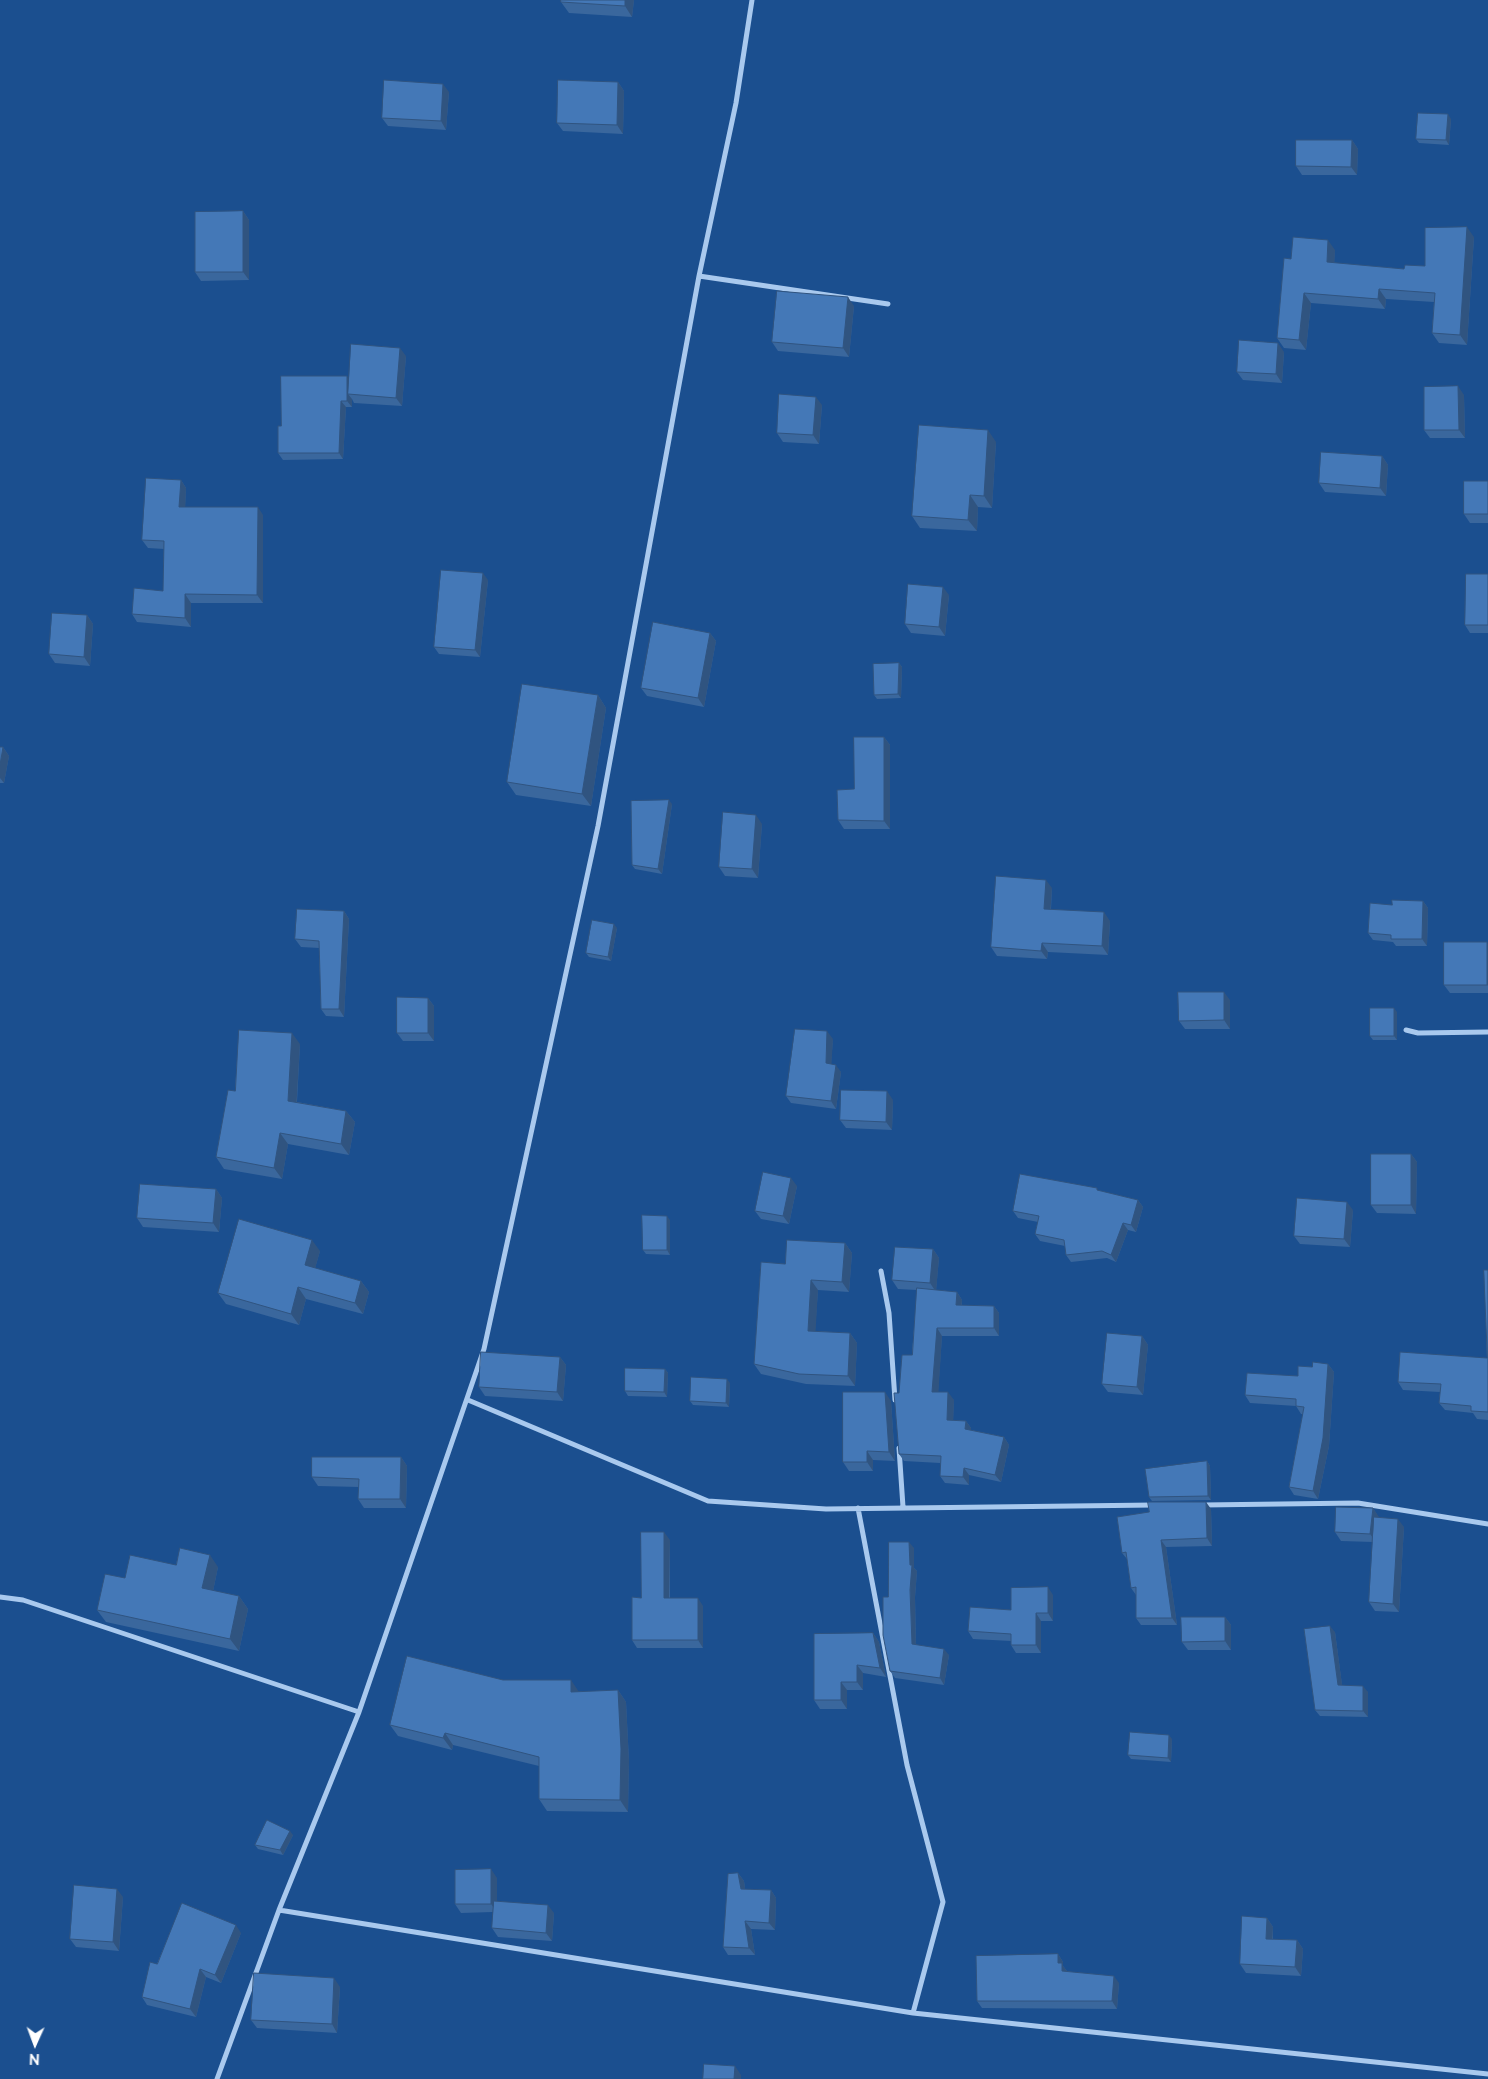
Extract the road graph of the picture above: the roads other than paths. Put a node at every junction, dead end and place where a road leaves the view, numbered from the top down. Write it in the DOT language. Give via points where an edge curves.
graph roads {
  1 [pos="752,0"];
  2 [pos="698,276"];
  3 [pos="888,304"];
  4 [pos="1406,1030"];
  5 [pos="1488,1032"];
  6 [pos="881,1272"];
  7 [pos="468,1400"];
  8 [pos="896,1410"];
  9 [pos="898,1439"];
  10 [pos="1159,1505"];
  11 [pos="1199,1505"];
  12 [pos="903,1507"];
  13 [pos="858,1508"];
  14 [pos="1488,1524"];
  15 [pos="0,1597"];
  16 [pos="358,1712"];
  17 [pos="279,1910"];
  18 [pos="913,2013"];
  19 [pos="1488,2074"];
  20 [pos="217,2079"];
  1 -- 2 [label="street" via="736,104"];
  2 -- 3 [label="street"];
  2 -- 7 [label="street" via="598,826 484,1349"];
  4 -- 5 [label="street" via="1418,1033"];
  6 -- 8 [label="street" via="889,1313"];
  7 -- 13 [label="street" via="708,1501"];
  7 -- 16 [label="street"];
  9 -- 12 [label="street"];
  10 -- 12 [label="street"];
  11 -- 14 [label="street" via="1358,1503"];
  12 -- 13 [label="street"];
  13 -- 18 [label="street" via="907,1765 943,1902"];
  15 -- 16 [label="street" via="23,1600"];
  16 -- 17 [label="street"];
  17 -- 18 [label="street"];
  17 -- 20 [label="street"];
  18 -- 19 [label="street"];
}
